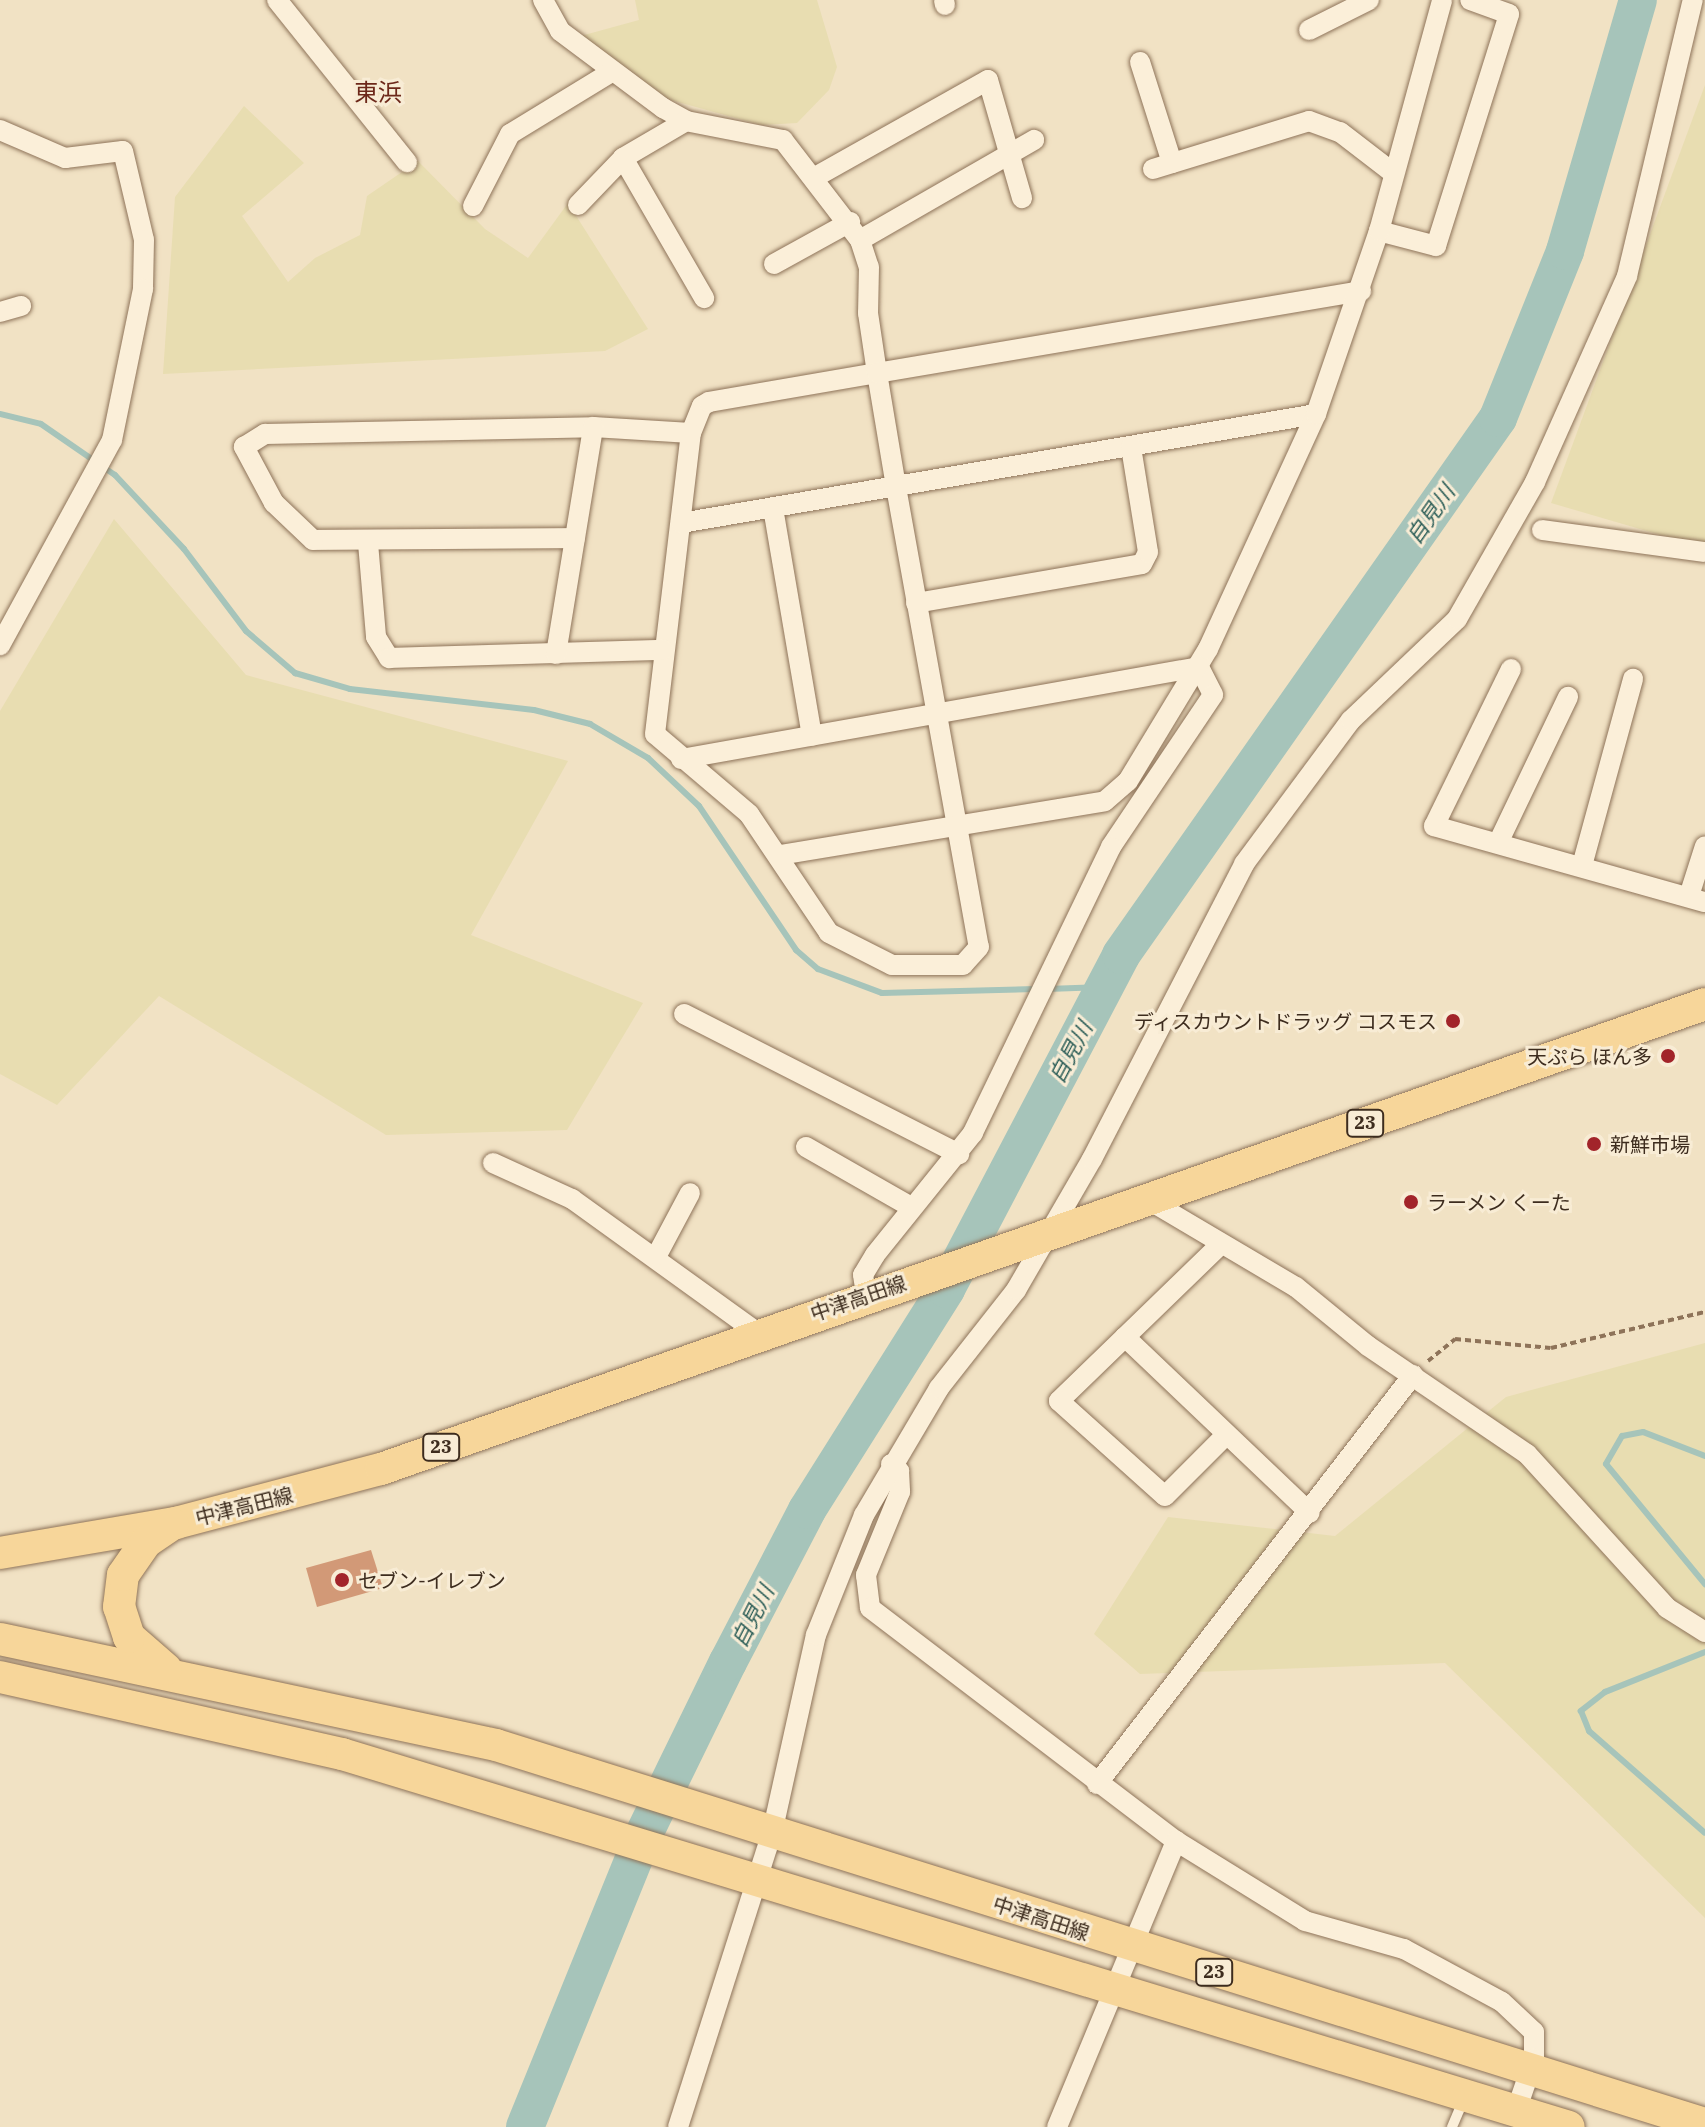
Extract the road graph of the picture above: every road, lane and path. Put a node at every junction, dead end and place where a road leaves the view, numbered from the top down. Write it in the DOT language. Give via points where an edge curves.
graph roads {
  1 [pos="277,0"];
  2 [pos="543,0"];
  3 [pos="1369,0"];
  4 [pos="1442,0"];
  5 [pos="1470,0"];
  6 [pos="1693,0"];
  7 [pos="1309,30"];
  8 [pos="1140,62"];
  9 [pos="610,73"];
  10 [pos="686,121"];
  11 [pos="0,130"];
  12 [pos="1034,140"];
  13 [pos="1013,152"];
  14 [pos="623,158"];
  15 [pos="407,162"];
  16 [pos="1392,172"];
  17 [pos="817,176"];
  18 [pos="1022,198"];
  19 [pos="578,205"];
  20 [pos="473,206"];
  21 [pos="855,231"];
  22 [pos="1379,231"];
  23 [pos="774,264"];
  24 [pos="1361,291"];
  25 [pos="704,298"];
  26 [pos="21,306"];
  27 [pos="0,312"];
  28 [pos="877,373"];
  29 [pos="1316,414"];
  30 [pos="593,427"];
  31 [pos="691,433"];
  32 [pos="1131,447"];
  33 [pos="896,487"];
  34 [pos="773,508"];
  35 [pos="681,523"];
  36 [pos="1542,530"];
  37 [pos="575,538"];
  38 [pos="368,543"];
  39 [pos="1705,552"];
  40 [pos="916,603"];
  41 [pos="0,645"];
  42 [pos="663,650"];
  43 [pos="556,654"];
  44 [pos="1199,667"];
  45 [pos="1511,669"];
  46 [pos="1633,679"];
  47 [pos="1568,697"];
  48 [pos="934,715"];
  49 [pos="812,736"];
  50 [pos="681,759"];
  51 [pos="955,825"];
  52 [pos="1499,841"];
  53 [pos="1705,846"];
  54 [pos="780,855"];
  55 [pos="1583,862"];
  56 [pos="1697,899"];
  57 [pos="1705,1004"];
  58 [pos="684,1014"];
  59 [pos="806,1147"];
  60 [pos="959,1154"];
  61 [pos="493,1163"];
  62 [pos="690,1193"];
  63 [pos="1147,1199"];
  64 [pos="911,1207"];
  65 [pos="1037,1236"];
  66 [pos="1221,1244"];
  67 [pos="657,1255"];
  68 [pos="867,1295"];
  69 [pos="1705,1312"];
  70 [pos="758,1333"];
  71 [pos="1125,1337"];
  72 [pos="1413,1375"];
  73 [pos="1226,1435"];
  74 [pos="891,1464"];
  75 [pos="1310,1513"];
  76 [pos="176,1523"];
  77 [pos="0,1553"];
  78 [pos="1705,1632"];
  79 [pos="0,1639"];
  80 [pos="0,1665"];
  81 [pos="168,1670"];
  82 [pos="0,1677"];
  83 [pos="67,1691"];
  84 [pos="1097,1784"];
  85 [pos="772,1833"];
  86 [pos="1176,1841"];
  87 [pos="1130,1946"];
  88 [pos="1113,1989"];
  89 [pos="1531,2070"];
  90 [pos="1466,2096"];
  91 [pos="1516,2111"];
  92 [pos="1705,2124"];
  93 [pos="678,2127"];
  94 [pos="1057,2127"];
  95 [pos="1452,2127"];
  96 [pos="1569,2127"];
  1 -- 15 [label="street"];
  2 -- 9 [label="street" via="560,31"];
  3 -- 7 [label="street"];
  4 -- 16 [label="street"];
  5 -- 22 [label="street" via="1509,14 1436,246"];
  6 -- 65 [label="street" via="1627,276 1535,482 1457,619 1351,720 1244,864 1123,1107"];
  8 -- 16 [label="street" via="1163,166 1309,121 1340,132"];
  9 -- 10 [label="street"];
  9 -- 20 [label="street" via="510,134"];
  10 -- 14 [label="street"];
  10 -- 17 [label="street" via="783,140"];
  11 -- 41 [label="street" via="65,158 123,151 144,240 141,301 112,440"];
  12 -- 13 [label="street"];
  13 -- 17 [label="street" via="988,80"];
  13 -- 18 [label="street"];
  13 -- 21 [label="street"];
  14 -- 19 [label="street"];
  14 -- 25 [label="street"];
  16 -- 22 [label="street"];
  17 -- 21 [label="street"];
  21 -- 23 [label="street"];
  21 -- 28 [label="street" via="869,267"];
  22 -- 24 [label="street"];
  24 -- 28 [label="street"];
  24 -- 29 [label="street"];
  26 -- 27 [label="street"];
  28 -- 31 [label="street" via="709,402"];
  28 -- 33 [label="street"];
  29 -- 32 [label="street"];
  29 -- 44 [label="street"];
  30 -- 31 [label="street"];
  30 -- 37 [label="street"];
  30 -- 38 [label="street" via="248,439 249,465 302,533 326,544"];
  31 -- 35 [label="street"];
  32 -- 33 [label="street"];
  32 -- 40 [label="street" via="1148,552 1142,564"];
  33 -- 34 [label="street"];
  33 -- 40 [label="street"];
  34 -- 35 [label="street"];
  34 -- 49 [label="street"];
  35 -- 42 [label="street"];
  36 -- 39 [label="street"];
  37 -- 38 [label="street"];
  37 -- 43 [label="street"];
  38 -- 43 [label="street" via="376,637 389,658"];
  40 -- 48 [label="street"];
  42 -- 43 [label="street"];
  42 -- 50 [label="street" via="653,721 659,743"];
  44 -- 48 [label="street"];
  44 -- 51 [label="street" via="1117,794"];
  44 -- 60 [label="street" via="1213,695 1111,847"];
  45 -- 52 [label="street" via="1434,826"];
  46 -- 55 [label="street"];
  47 -- 52 [label="street"];
  48 -- 49 [label="street"];
  48 -- 51 [label="street"];
  49 -- 50 [label="street"];
  50 -- 54 [label="street" via="735,801"];
  51 -- 54 [label="street"];
  51 -- 54 [label="street" via="979,947 963,965 902,968 829,933"];
  52 -- 55 [label="street"];
  53 -- 56 [label="street"];
  55 -- 56 [label="street"];
  57 -- 63 [label="main road, 中津高田線 / 23"];
  58 -- 60 [label="street"];
  59 -- 64 [label="street"];
  60 -- 64 [label="street"];
  61 -- 67 [label="street" via="547,1183"];
  62 -- 67 [label="street"];
  63 -- 65 [label="main road, 中津高田線 / 23"];
  63 -- 66 [label="street"];
  64 -- 68 [label="street" via="863,1275"];
  65 -- 68 [label="main road, 中津高田線 / 23"];
  65 -- 74 [label="street"];
  66 -- 71 [label="street"];
  66 -- 72 [label="street" via="1296,1287"];
  67 -- 70 [label="street"];
  68 -- 70 [label="main road, 中津高田線 / 23"];
  69 -- 72 [label="path" via="1551,1348 1455,1339"];
  70 -- 76 [label="main road, 中津高田線 / 23" via="381,1469"];
  71 -- 73 [label="street"];
  71 -- 73 [label="street" via="1059,1401 1165,1496"];
  72 -- 75 [label="street"];
  72 -- 78 [label="street" via="1540,1465 1667,1608"];
  73 -- 75 [label="street"];
  74 -- 84 [label="street" via="899,1471 900,1492 866,1575 870,1608"];
  74 -- 85 [label="street" via="816,1635"];
  75 -- 84 [label="street"];
  76 -- 77 [label="main road, 中津高田線 / 23"];
  76 -- 81 [label="main road" via="146,1542 123,1575 119,1607 129,1637"];
  79 -- 81 [label="main road, 中津高田線 / 23"];
  80 -- 83 [label="main road"];
  81 -- 85 [label="main road, 中津高田線 / 23" via="496,1745"];
  82 -- 83 [label="main road, 23"];
  83 -- 88 [label="main road, 23" via="285,1738"];
  84 -- 86 [label="street"];
  85 -- 87 [label="main road, 中津高田線 / 23"];
  85 -- 93 [label="street"];
  86 -- 87 [label="street"];
  86 -- 89 [label="street" via="1305,1921 1404,1949 1502,2002 1534,2032"];
  87 -- 88 [label="street"];
  87 -- 89 [label="main road, 中津高田線 / 23"];
  88 -- 90 [label="main road, 23"];
  88 -- 94 [label="street"];
  89 -- 91 [label="street"];
  89 -- 92 [label="main road, 中津高田線 / 23"];
  90 -- 91 [label="main road, 23"];
  90 -- 95 [label="lane"];
  91 -- 96 [label="main road, 23"];
}
